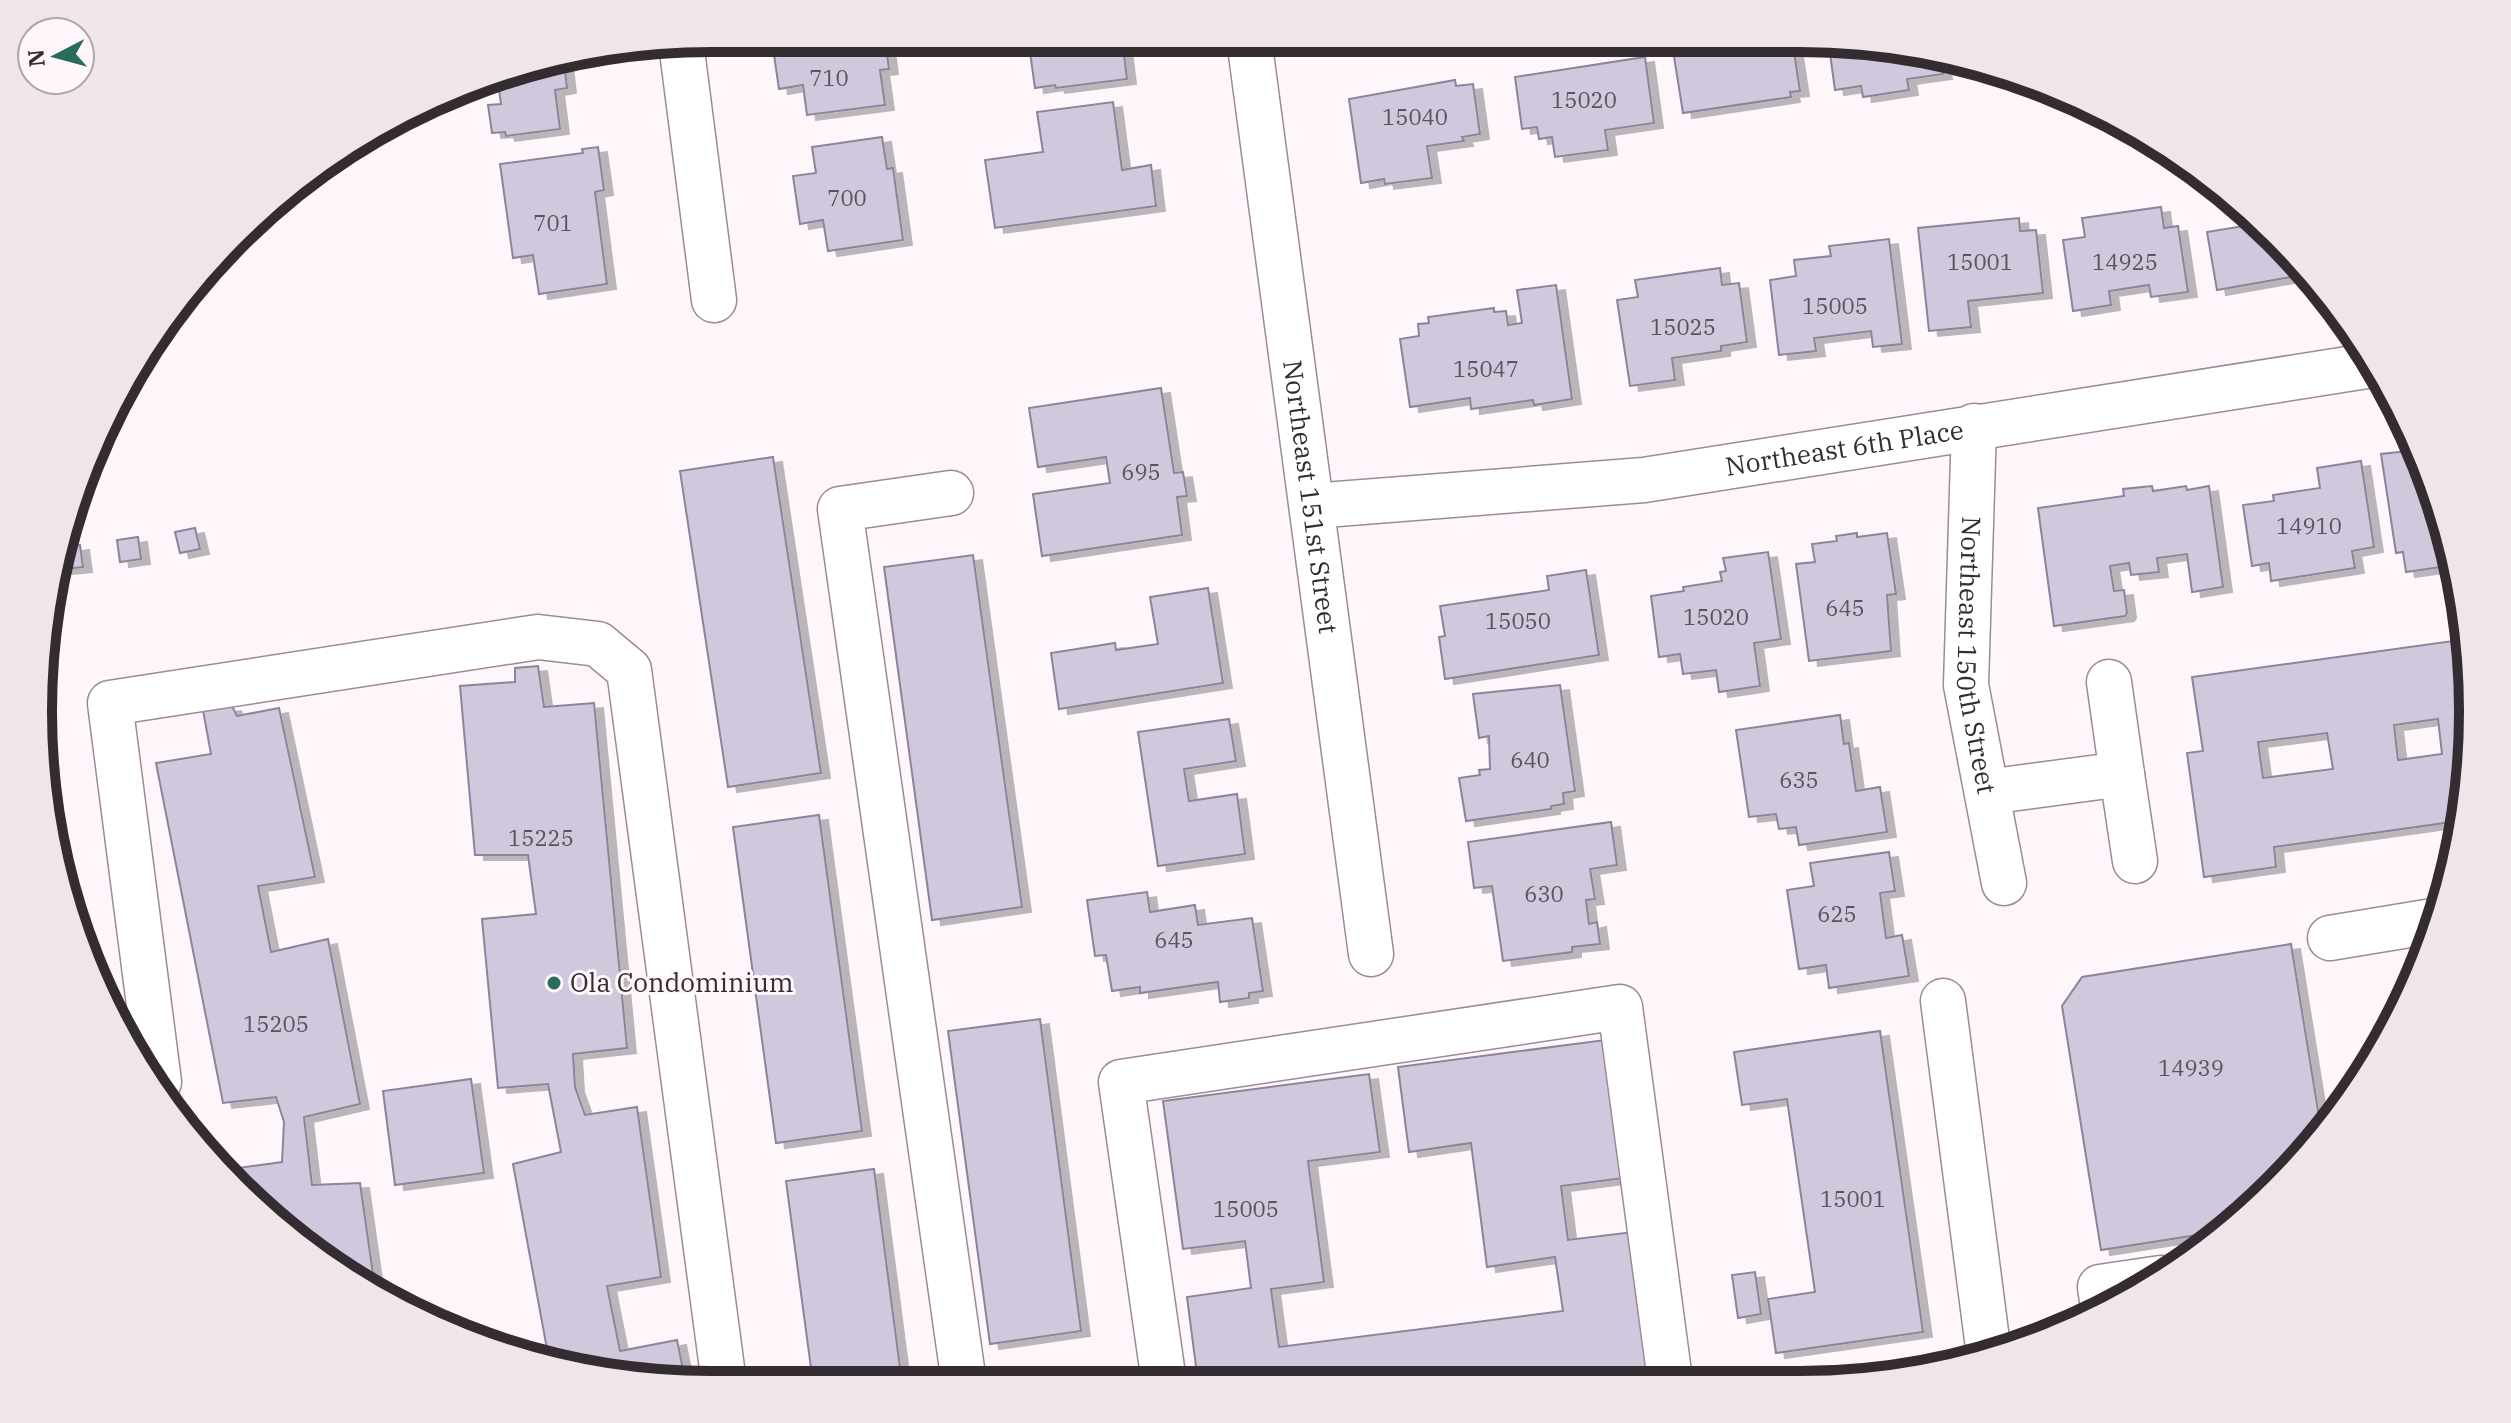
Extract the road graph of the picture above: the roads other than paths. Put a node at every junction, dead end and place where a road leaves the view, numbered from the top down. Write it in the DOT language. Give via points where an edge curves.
graph roads {
  1 [pos="1251,52"];
  2 [pos="682,53"];
  3 [pos="714,300"];
  4 [pos="2362,367"];
  5 [pos="1974,426"];
  6 [pos="951,493"];
  7 [pos="1312,506"];
  8 [pos="2109,682"];
  9 [pos="2122,774"];
  10 [pos="1987,792"];
  11 [pos="2135,861"];
  12 [pos="2004,883"];
  13 [pos="2424,922"];
  14 [pos="2330,938"];
  15 [pos="1371,954"];
  16 [pos="1943,1001"];
  17 [pos="157,1069"];
  18 [pos="2130,1283"];
  19 [pos="2102,1297"];
  20 [pos="1987,1343"];
  21 [pos="722,1371"];
  22 [pos="962,1371"];
  23 [pos="1162,1371"];
  24 [pos="1669,1371"];
  1 -- 7 [label="street, Northeast 151st Street"];
  2 -- 3 [label="street"];
  4 -- 5 [label="street, Northeast 6th Place"];
  5 -- 7 [label="street, Northeast 6th Place" via="1644,480"];
  5 -- 10 [label="street, Northeast 150th Street" via="1966,685"];
  6 -- 22 [label="street" via="840,509"];
  7 -- 15 [label="street, Northeast 151st Street"];
  8 -- 9 [label="street"];
  9 -- 10 [label="street"];
  9 -- 11 [label="street"];
  10 -- 12 [label="street, Northeast 150th Street"];
  13 -- 14 [label="street"];
  16 -- 20 [label="street"];
  17 -- 21 [label="street" via="110,703 538,637 598,644 629,670"];
  18 -- 19 [label="street" via="2100,1287"];
  23 -- 24 [label="street" via="1121,1082 1620,1007"];
}
